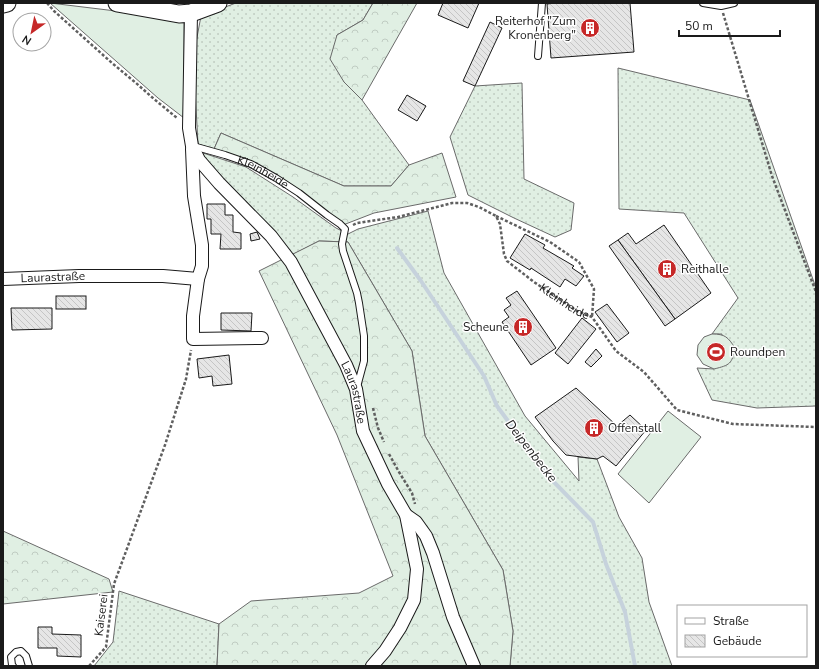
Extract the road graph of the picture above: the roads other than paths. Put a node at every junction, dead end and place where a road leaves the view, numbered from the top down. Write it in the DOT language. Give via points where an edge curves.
graph roads {
  1 [pos="7,3"];
  2 [pos="117,3"];
  3 [pos="542,3"];
  4 [pos="703,3"];
  5 [pos="734,3"];
  6 [pos="3,4"];
  7 [pos="212,4"];
  8 [pos="191,13"];
  9 [pos="538,56"];
  10 [pos="192,146"];
  11 [pos="3,279"];
  12 [pos="198,279"];
  13 [pos="262,338"];
  14 [pos="356,389"];
  15 [pos="406,515"];
  16 [pos="13,666"];
  17 [pos="29,666"];
  18 [pos="372,666"];
  19 [pos="474,666"];
  1 -- 6 [label="street"];
  2 -- 8 [label="street" via="169,13"];
  3 -- 9 [label="lane"];
  4 -- 5 [label="lane" via="721,6"];
  7 -- 8 [label="street"];
  8 -- 10 [label="street, Laurastraße" via="189,128"];
  10 -- 12 [label="street, Laurastraße" via="194,196 202,246 202,266"];
  10 -- 14 [label="street, Laurastraße" via="199,160 271,236 291,262 346,365"];
  10 -- 14 [label="lane, Kleinheide" via="251,164 299,193 345,229 343,252 360,303 364,336 364,361"];
  11 -- 12 [label="street, Laurastraße" via="94,276"];
  12 -- 13 [label="street, Laurastraße" via="193,339"];
  14 -- 15 [label="street, Laurastraße" via="363,431"];
  15 -- 18 [label="street, Laurastraße" via="417,569 414,600 400,628"];
  15 -- 19 [label="street" via="416,522 426,536 453,617"];
  16 -- 17 [label="lane" via="11,657 21,651 26,656"];
}
